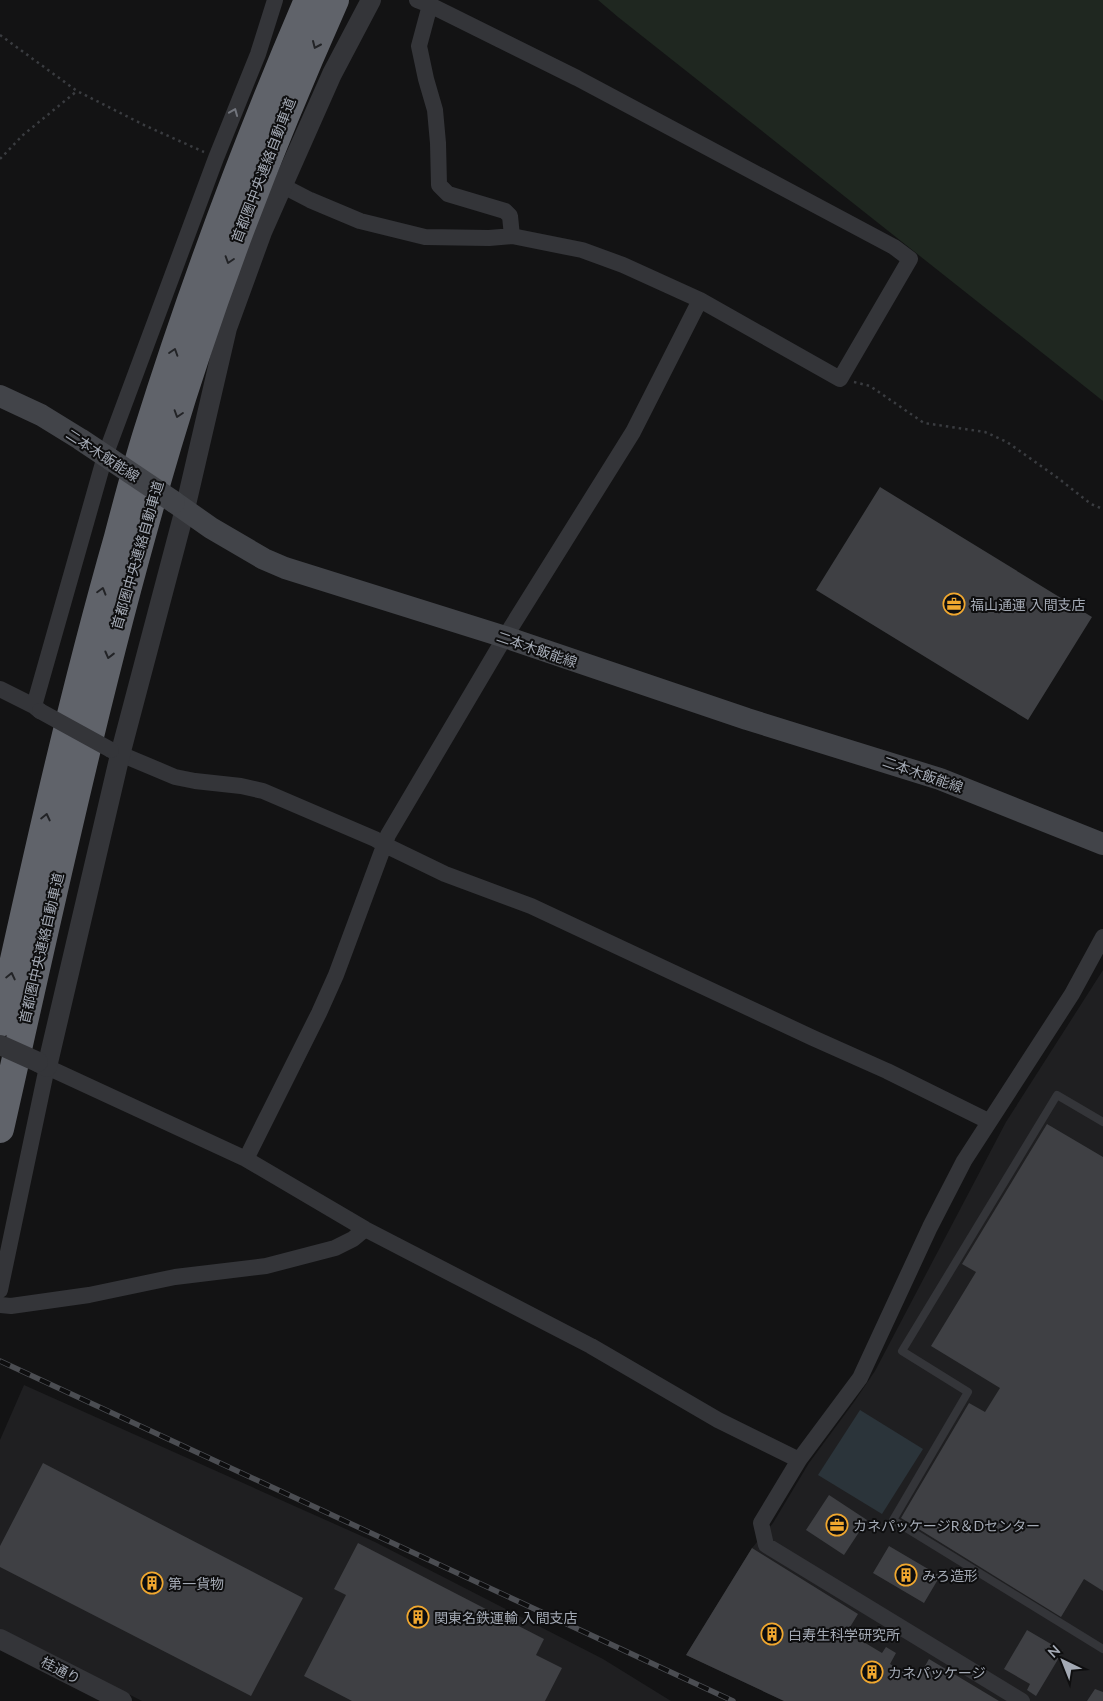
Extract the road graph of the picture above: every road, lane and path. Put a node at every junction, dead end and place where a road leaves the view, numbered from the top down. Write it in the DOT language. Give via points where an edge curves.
graph roads {
  1 [pos="276,0"];
  2 [pos="308,0"];
  3 [pos="335,0"];
  4 [pos="371,0"];
  5 [pos="423,2"];
  6 [pos="0,35"];
  7 [pos="78,91"];
  8 [pos="216,158"];
  9 [pos="0,159"];
  10 [pos="283,186"];
  11 [pos="512,236"];
  12 [pos="700,300"];
  13 [pos="840,379"];
  14 [pos="0,396"];
  15 [pos="107,457"];
  16 [pos="180,506"];
  17 [pos="1103,509"];
  18 [pos="505,638"];
  19 [pos="0,688"];
  20 [pos="37,709"];
  21 [pos="115,752"];
  22 [pos="1103,844"];
  23 [pos="385,845"];
  24 [pos="1103,937"];
  25 [pos="0,1023"];
  26 [pos="0,1044"];
  27 [pos="42,1065"];
  28 [pos="988,1122"];
  29 [pos="1103,1122"];
  30 [pos="0,1129"];
  31 [pos="246,1159"];
  32 [pos="365,1229"];
  33 [pos="0,1290"];
  34 [pos="0,1305"];
  35 [pos="799,1460"];
  36 [pos="0,1639"];
  37 [pos="1103,1649"];
  38 [pos="122,1701"];
  39 [pos="1022,1701"];
  8 -- 1 [label="street, one-way"];
  25 -- 2 [label="highway, 首都圏中央連絡自動車道, one-way" via="54,782 146,435 210,244 269,90"];
  3 -- 30 [label="highway, 首都圏中央連絡自動車道, one-way" via="291,100 231,252 169,442 115,632 84,758"];
  4 -- 10 [label="street" via="332,74"];
  5 -- 11 [label="street" via="419,46 435,110 439,185 448,194 504,211 510,216"];
  5 -- 13 [label="street" via="586,83 910,259"];
  6 -- 7 [label="path"];
  7 -- 8 [label="path"];
  7 -- 9 [label="path" via="23,135"];
  8 -- 15 [label="street"];
  10 -- 11 [label="street" via="360,221 425,237"];
  10 -- 16 [label="street" via="262,232 227,328"];
  11 -- 12 [label="street" via="582,250"];
  12 -- 13 [label="street"];
  12 -- 18 [label="street" via="632,432"];
  13 -- 17 [label="path" via="870,386 924,423 985,432 1007,442 1091,504"];
  14 -- 15 [label="main road, 二本木飯能線" via="41,415"];
  15 -- 16 [label="main road, 二本木飯能線, bridge"];
  15 -- 20 [label="street"];
  16 -- 18 [label="main road, 二本木飯能線" via="241,546 285,568"];
  16 -- 21 [label="street"];
  18 -- 22 [label="main road, 二本木飯能線" via="940,779"];
  18 -- 23 [label="street"];
  19 -- 20 [label="street"];
  20 -- 21 [label="street, bridge"];
  21 -- 23 [label="street" via="175,777 263,791"];
  21 -- 27 [label="street"];
  23 -- 28 [label="street" via="445,874 531,906 887,1071"];
  23 -- 31 [label="street" via="336,975"];
  24 -- 28 [label="street" via="1072,994"];
  26 -- 27 [label="street, bridge"];
  27 -- 31 [label="street"];
  27 -- 33 [label="street"];
  28 -- 35 [label="street" via="938,1210 860,1378"];
  29 -- 37 [label="lane" via="1057,1095 902,1351 968,1392 894,1520"];
  31 -- 32 [label="street"];
  32 -- 34 [label="street" via="354,1240 335,1248 266,1266 175,1277 89,1295"];
  32 -- 35 [label="street" via="591,1346 718,1420"];
  35 -- 39 [label="street" via="760,1523 766,1545"];
  36 -- 38 [label="street, 桂通り"];
}
